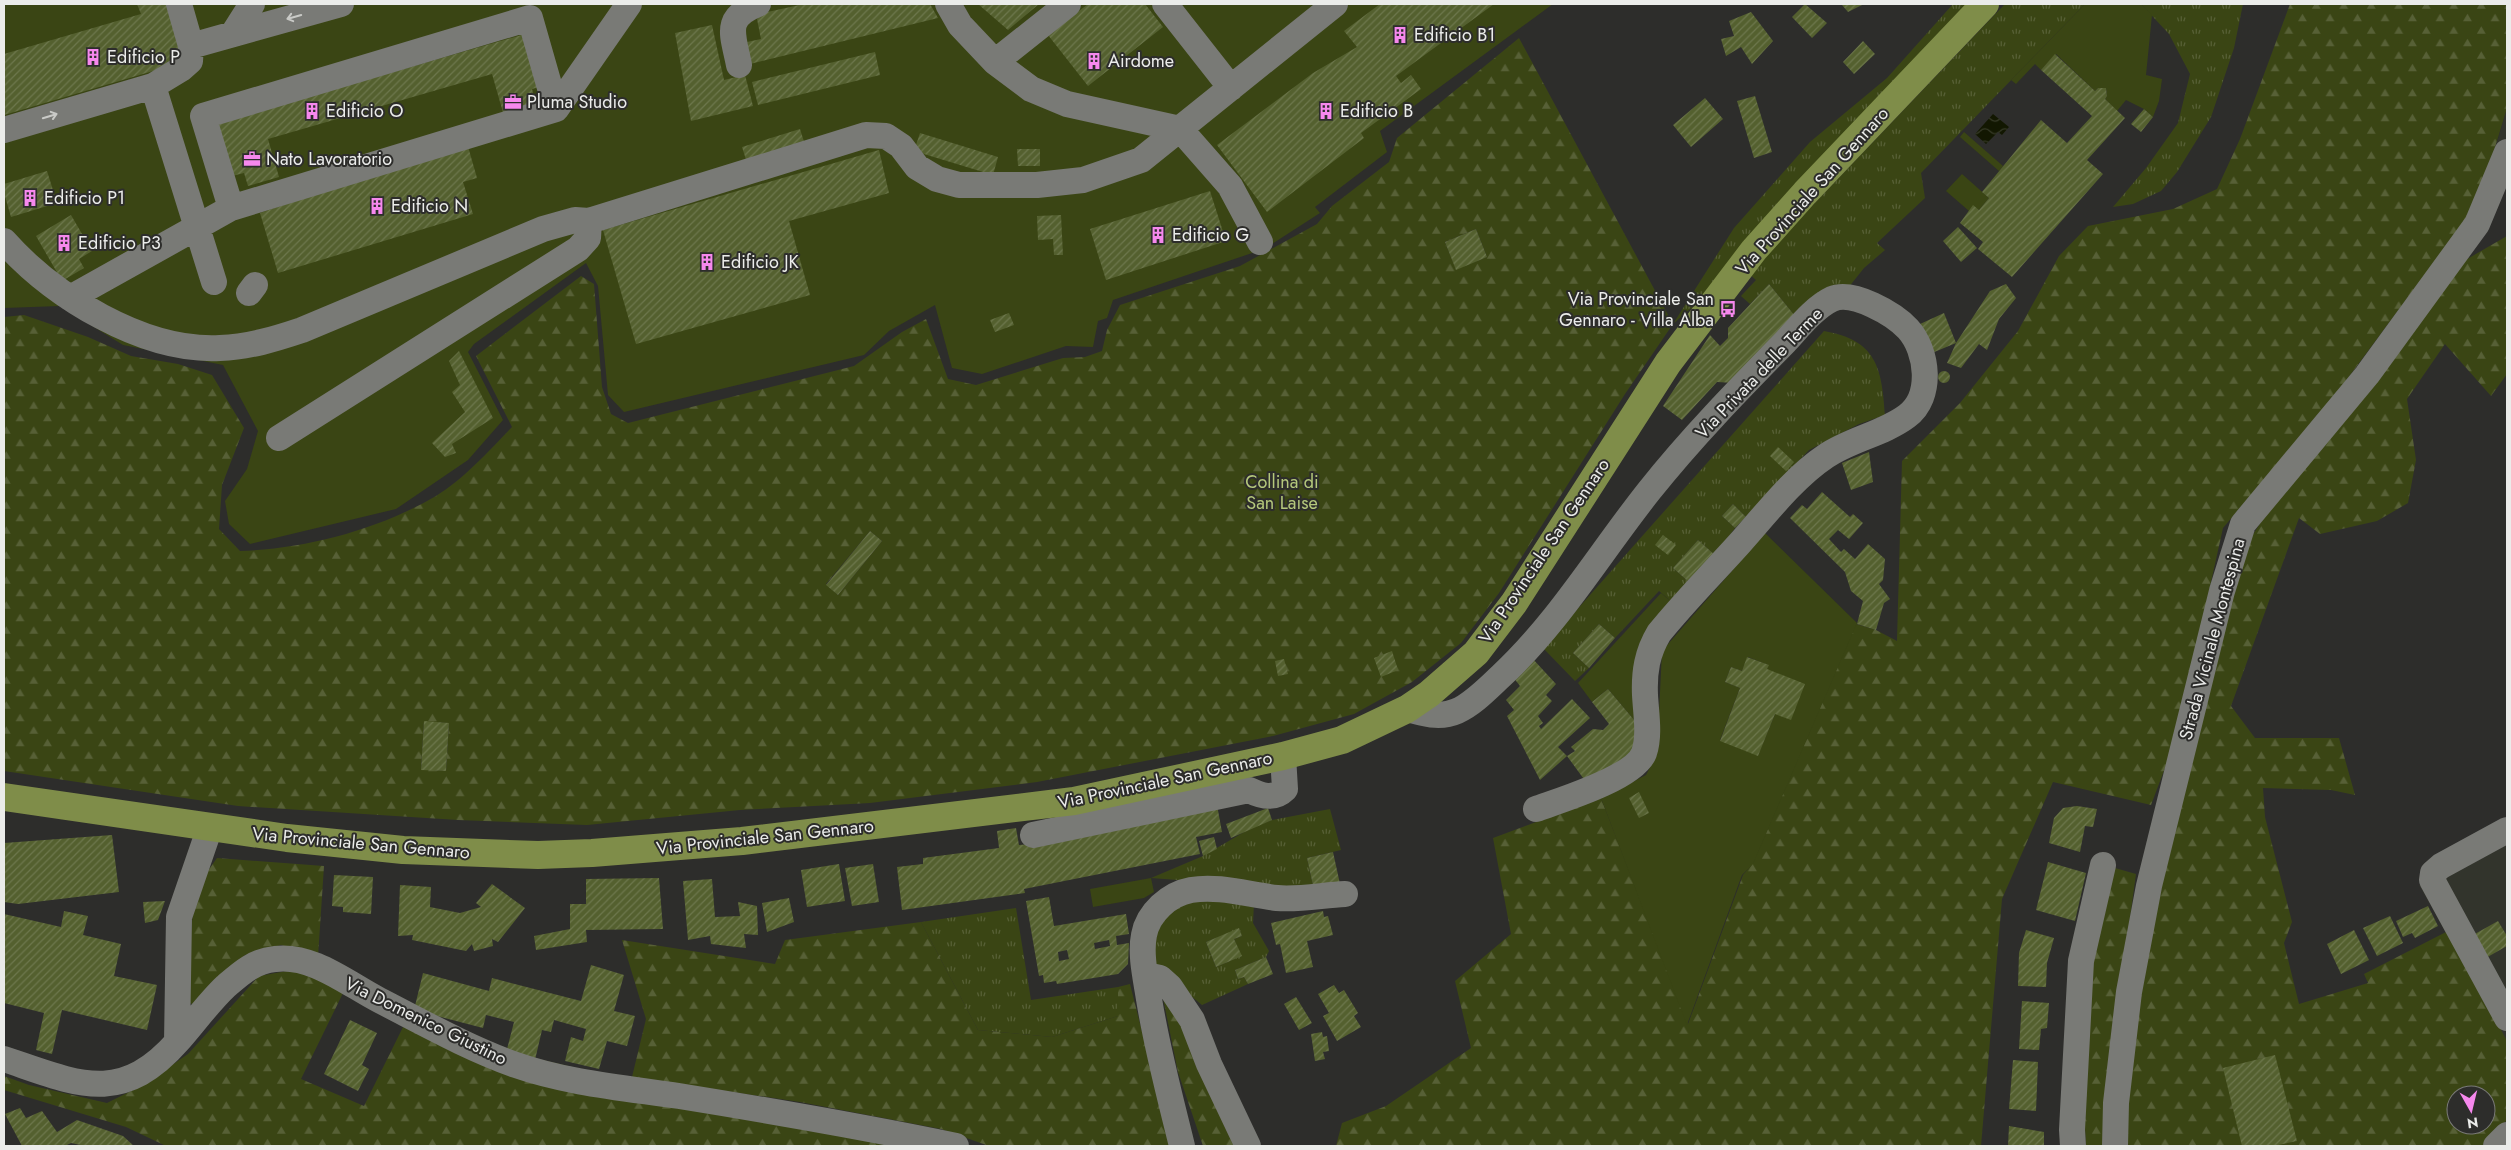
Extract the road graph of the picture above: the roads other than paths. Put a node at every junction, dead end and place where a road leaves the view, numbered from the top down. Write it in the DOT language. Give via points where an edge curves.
graph roads {
  1 [pos="179,4"];
  2 [pos="252,4"];
  3 [pos="341,4"];
  4 [pos="629,4"];
  5 [pos="758,4"];
  6 [pos="948,4"];
  7 [pos="1068,4"];
  8 [pos="1166,4"];
  9 [pos="1336,4"];
  10 [pos="1985,4"];
  11 [pos="233,34"];
  12 [pos="192,46"];
  13 [pos="995,62"];
  14 [pos="739,65"];
  15 [pos="152,86"];
  16 [pos="1231,88"];
  17 [pos="556,109"];
  18 [pos="1180,129"];
  19 [pos="4,130"];
  20 [pos="2507,152"];
  21 [pos="222,213"];
  22 [pos="589,221"];
  23 [pos="4,241"];
  24 [pos="1260,242"];
  25 [pos="214,282"];
  26 [pos="70,298"];
  27 [pos="279,438"];
  28 [pos="1407,709"];
  29 [pos="1283,756"];
  30 [pos="4,797"];
  31 [pos="1536,809"];
  32 [pos="210,827"];
  33 [pos="2507,830"];
  34 [pos="1033,835"];
  35 [pos="2103,865"];
  36 [pos="1345,894"];
  37 [pos="1146,975"];
  38 [pos="2507,1018"];
  39 [pos="177,1042"];
  40 [pos="4,1059"];
  41 [pos="2507,1135"];
  42 [pos="956,1146"];
  43 [pos="1182,1146"];
  44 [pos="1248,1146"];
  45 [pos="2073,1146"];
  46 [pos="2114,1146"];
  47 [pos="2496,1146"];
  1 -- 12 [label="street"];
  2 -- 11 [label="street"];
  3 -- 11 [label="street, one-way"];
  4 -- 17 [label="street"];
  5 -- 14 [label="street" via="744,10 731,27"];
  6 -- 13 [label="street" via="960,25"];
  7 -- 13 [label="street"];
  8 -- 16 [label="street"];
  9 -- 16 [label="street"];
  10 -- 28 [label="main road, Via Provinciale San Gennaro" via="1754,250 1668,363 1514,603 1476,653"];
  11 -- 12 [label="street"];
  12 -- 15 [label="street" via="190,60 181,69"];
  13 -- 18 [label="street" via="1031,89 1066,104"];
  19 -- 15 [label="street, one-way"];
  15 -- 25 [label="street"];
  16 -- 18 [label="street"];
  17 -- 21 [label="street"];
  17 -- 21 [label="street" via="530,18 222,110 203,116"];
  18 -- 22 [label="street" via="1141,160 1113,171 1083,180 991,186 959,185 937,179 917,167 901,146 886,136 866,135"];
  18 -- 24 [label="street" via="1230,186"];
  20 -- 46 [label="street, Strada Vicinale Montespina" via="2477,224 2367,375 2243,524 2222,591 2149,886 2129,992"];
  21 -- 26 [label="street"];
  22 -- 26 [label="street" via="559,223 302,330 244,346 218,349 162,340 108,320"];
  22 -- 27 [label="street" via="588,238 578,248"];
  23 -- 26 [label="street" via="38,275"];
  28 -- 29 [label="main road, Via Provinciale San Gennaro" via="1342,740"];
  28 -- 31 [label="street, Via Privata delle Terme" via="1435,716 1457,711 1488,689 1522,656 1561,612 1649,490 1822,306 1831,300 1850,297 1897,320 1908,329 1921,354 1925,383 1917,406 1909,415 1817,462 1659,633 1646,663 1647,741 1643,755 1634,765 1598,786"];
  29 -- 32 [label="main road, Via Provinciale San Gennaro" via="1112,794 1046,804 742,841 592,854 403,850"];
  29 -- 34 [label="street" via="1285,789 1272,796 1248,790"];
  30 -- 32 [label="main road, Via Provinciale San Gennaro"];
  32 -- 39 [label="street" via="179,917"];
  33 -- 38 [label="street" via="2440,866 2432,880"];
  35 -- 45 [label="street" via="2081,962"];
  36 -- 37 [label="street" via="1279,898 1205,889 1176,895 1161,905 1144,935"];
  37 -- 43 [label="street" via="1156,1043"];
  37 -- 44 [label="street" via="1160,978 1170,987 1192,1020"];
  39 -- 40 [label="street, Via Domenico Giustino" via="135,1078 114,1084 67,1080"];
  39 -- 42 [label="street, Via Domenico Giustino" via="216,995 251,965 274,958 295,958 325,970 466,1044 518,1066 575,1080 857,1125"];
  41 -- 47 [label="street"];
}
